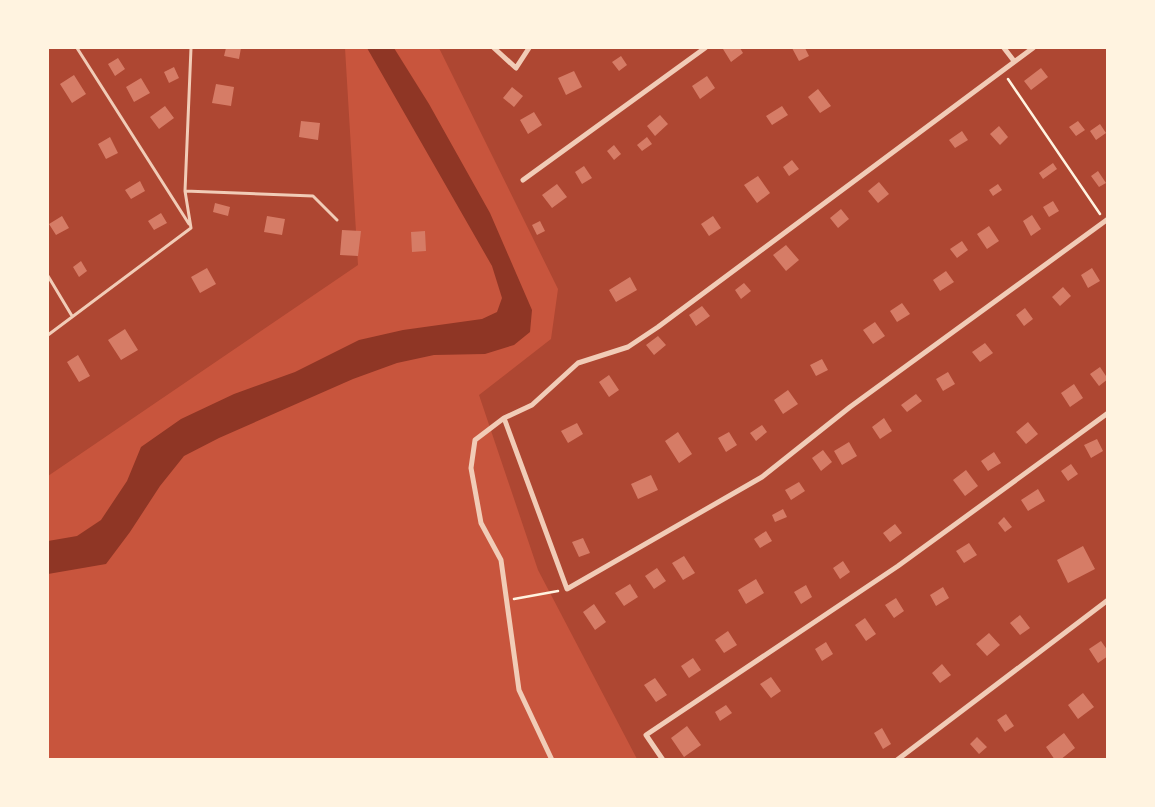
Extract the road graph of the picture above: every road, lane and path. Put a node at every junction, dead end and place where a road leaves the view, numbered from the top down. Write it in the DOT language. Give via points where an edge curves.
graph roads {
  1 [pos="77,48"];
  2 [pos="191,48"];
  3 [pos="494,48"];
  4 [pos="529,48"];
  5 [pos="705,48"];
  6 [pos="1004,48"];
  7 [pos="1033,48"];
  8 [pos="1014,61"];
  9 [pos="523,180"];
  10 [pos="185,191"];
  11 [pos="337,220"];
  12 [pos="1106,220"];
  13 [pos="191,228"];
  14 [pos="48,276"];
  15 [pos="72,316"];
  16 [pos="48,335"];
  17 [pos="1108,413"];
  18 [pos="504,418"];
  19 [pos="567,589"];
  20 [pos="1108,600"];
  21 [pos="508,601"];
  22 [pos="552,760"];
  23 [pos="663,760"];
  24 [pos="897,760"];
  1 -- 13 [label="lane"];
  2 -- 10 [label="lane"];
  3 -- 4 [label="street" via="516,68"];
  5 -- 9 [label="street"];
  6 -- 8 [label="street"];
  7 -- 8 [label="street"];
  8 -- 12 [label="path" via="1007,80"];
  8 -- 18 [label="street" via="658,327 628,346 578,363 532,405"];
  10 -- 11 [label="lane" via="313,196"];
  10 -- 13 [label="lane"];
  12 -- 19 [label="street" via="850,407 762,478"];
  13 -- 15 [label="lane"];
  14 -- 15 [label="lane"];
  15 -- 16 [label="lane"];
  17 -- 23 [label="street" via="898,566 646,735"];
  18 -- 19 [label="street"];
  18 -- 21 [label="street" via="475,440 471,468 481,523 501,560"];
  19 -- 21 [label="path"];
  20 -- 24 [label="street"];
  21 -- 22 [label="street" via="518,690"];
}
